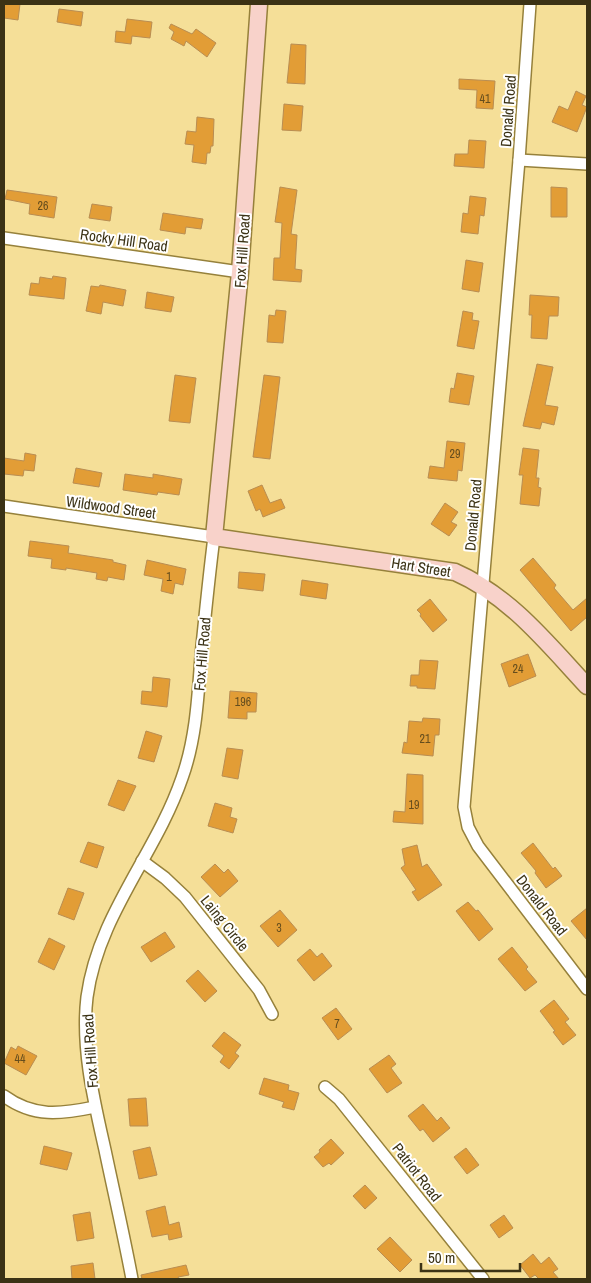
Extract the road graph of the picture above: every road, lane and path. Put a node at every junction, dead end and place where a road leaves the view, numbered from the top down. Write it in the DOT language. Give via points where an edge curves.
graph roads {
  1 [pos="255,4"];
  2 [pos="530,4"];
  3 [pos="519,160"];
  4 [pos="587,164"];
  5 [pos="4,238"];
  6 [pos="240,272"];
  7 [pos="4,506"];
  8 [pos="214,537"];
  9 [pos="482,586"];
  10 [pos="587,686"];
  11 [pos="142,861"];
  12 [pos="587,988"];
  13 [pos="272,1014"];
  14 [pos="325,1087"];
  15 [pos="4,1096"];
  16 [pos="95,1107"];
  17 [pos="132,1279"];
  18 [pos="482,1279"];
  1 -- 6 [label="street, Fox Hill Road"];
  2 -- 3 [label="street, Donald Road"];
  3 -- 4 [label="street"];
  3 -- 9 [label="street, Donald Road"];
  5 -- 6 [label="street, Rocky Hill Road"];
  6 -- 8 [label="street, Fox Hill Road"];
  7 -- 8 [label="street, Wildwood Street"];
  8 -- 9 [label="street, Hart Street" via="443,569"];
  8 -- 11 [label="street, Fox Hill Road" via="196,714 187,762 176,794"];
  9 -- 10 [label="street, Hart Street" via="525,619"];
  9 -- 12 [label="street, Donald Road" via="464,800 468,827 478,846"];
  11 -- 13 [label="street, Laing Circle" via="166,878 189,902 259,990"];
  11 -- 16 [label="street, Fox Hill Road" via="105,931 91,977 86,1035"];
  14 -- 18 [label="street, Patriot Road" via="340,1099"];
  15 -- 16 [label="street" via="24,1108 39,1112"];
  16 -- 17 [label="street, Fox Hill Road"];
}
